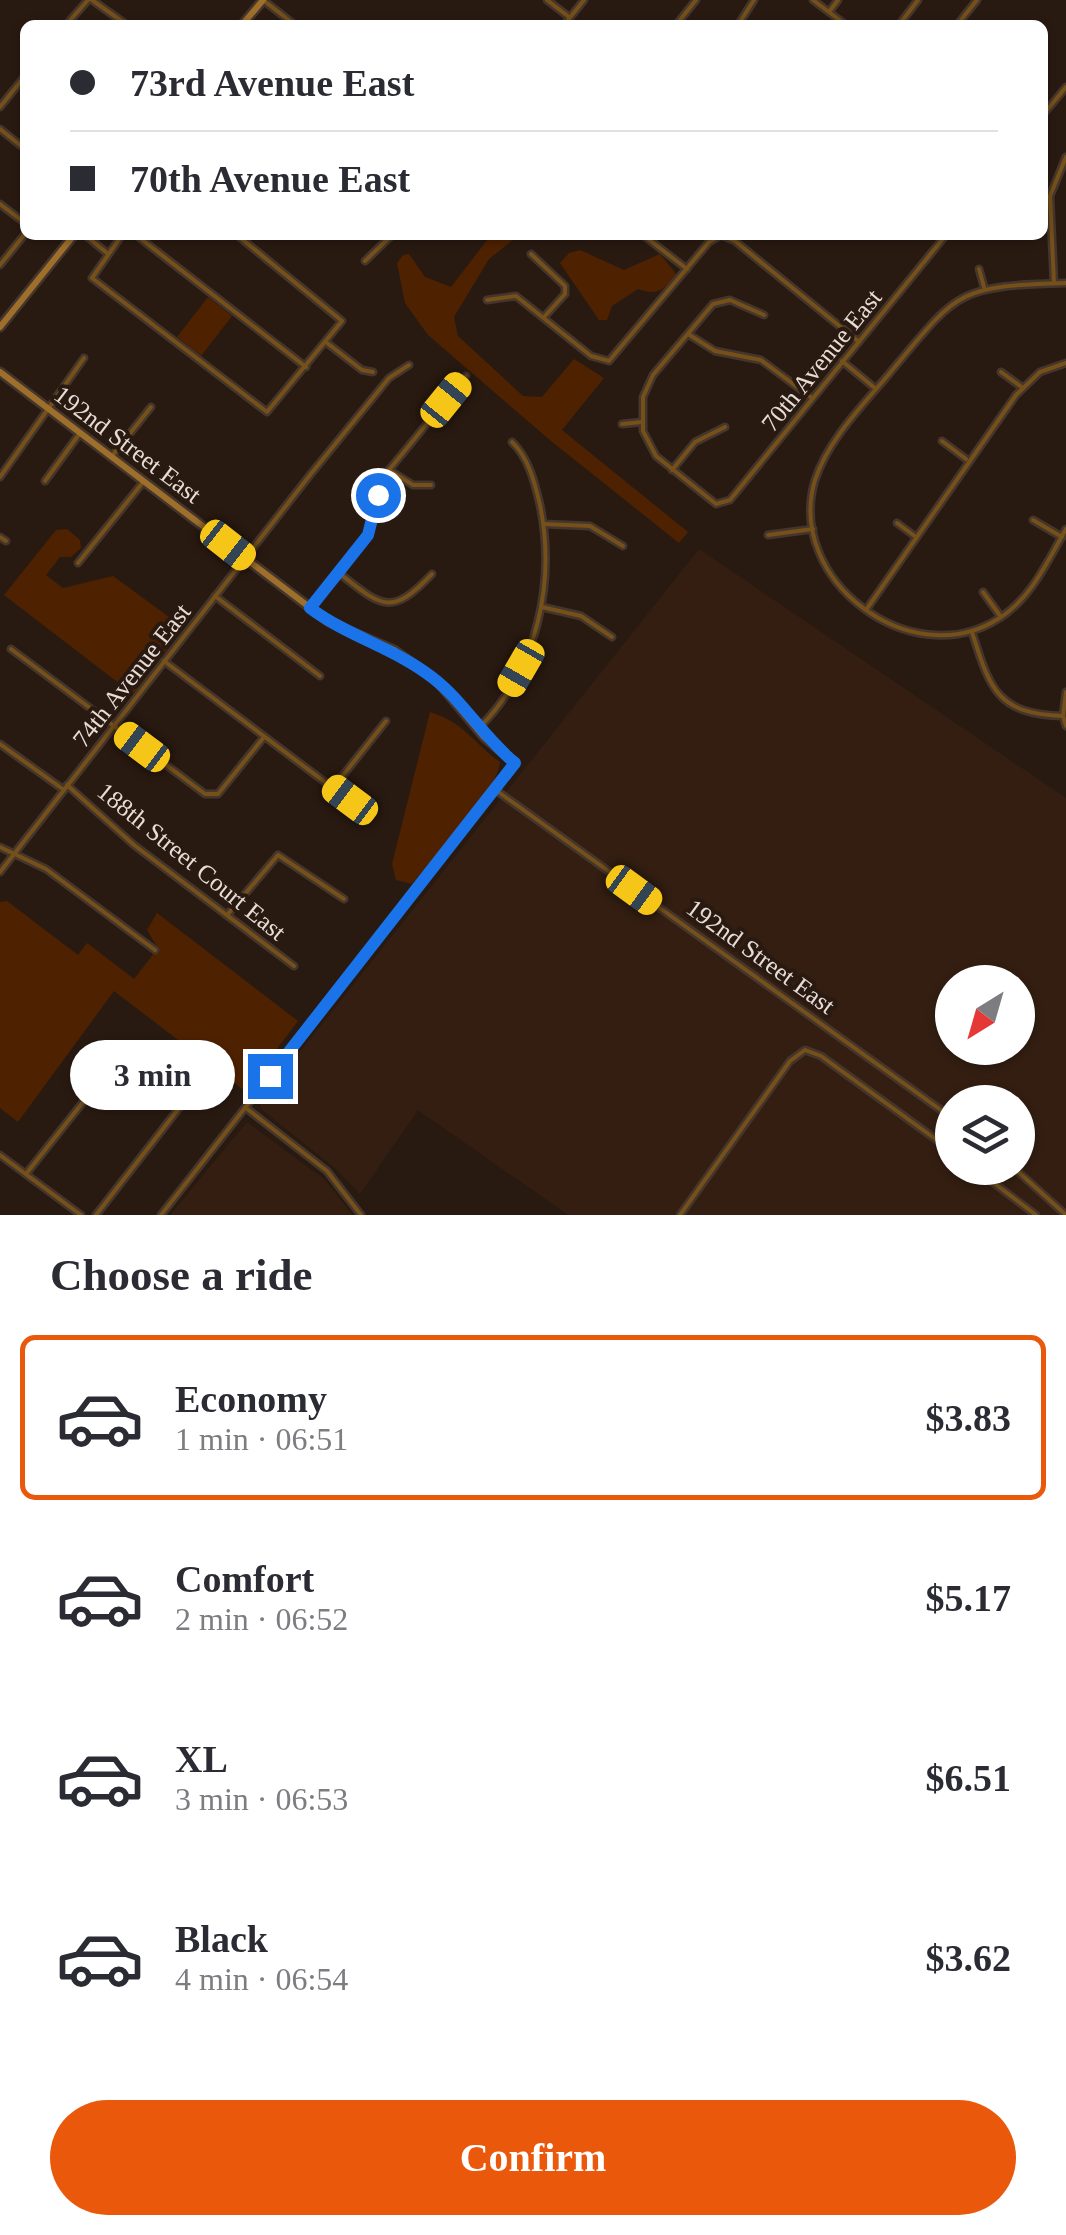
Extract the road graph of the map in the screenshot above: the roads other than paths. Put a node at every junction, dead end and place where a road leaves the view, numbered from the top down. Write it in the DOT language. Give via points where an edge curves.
graph roads {
  1 [pos="90,0"];
  2 [pos="262,0"];
  3 [pos="547,0"];
  4 [pos="584,0"];
  5 [pos="696,0"];
  6 [pos="813,0"];
  7 [pos="838,0"];
  8 [pos="918,0"];
  9 [pos="976,0"];
  10 [pos="828,12"];
  11 [pos="569,17"];
  12 [pos="71,20"];
  13 [pos="120,20"];
  14 [pos="246,20"];
  15 [pos="288,20"];
  16 [pos="567,20"];
  17 [pos="680,20"];
  18 [pos="839,20"];
  19 [pos="902,20"];
  20 [pos="961,20"];
  21 [pos="20,84"];
  22 [pos="1066,88"];
  23 [pos="0,107"];
  24 [pos="1048,109"];
  25 [pos="0,129"];
  26 [pos="20,145"];
  27 [pos="1066,157"];
  28 [pos="1050,196"];
  29 [pos="0,204"];
  30 [pos="20,219"];
  31 [pos="20,240"];
  32 [pos="70,240"];
  33 [pos="91,240"];
  34 [pos="118,240"];
  35 [pos="142,240"];
  36 [pos="242,240"];
  37 [pos="387,240"];
  38 [pos="650,240"];
  39 [pos="717,240"];
  40 [pos="735,240"];
  41 [pos="942,240"];
  42 [pos="107,253"];
  43 [pos="531,254"];
  44 [pos="364,261"];
  45 [pos="0,265"];
  46 [pos="687,269"];
  47 [pos="979,269"];
  48 [pos="1066,282"];
  49 [pos="1054,283"];
  50 [pos="984,286"];
  51 [pos="487,300"];
  52 [pos="764,315"];
  53 [pos="545,317"];
  54 [pos="0,327"];
  55 [pos="688,334"];
  56 [pos="859,342"];
  57 [pos="327,343"];
  58 [pos="84,358"];
  59 [pos="842,361"];
  60 [pos="1066,363"];
  61 [pos="409,365"];
  62 [pos="308,368"];
  63 [pos="0,372"];
  64 [pos="373,372"];
  65 [pos="1001,372"];
  66 [pos="466,376"];
  67 [pos="1023,388"];
  68 [pos="876,389"];
  69 [pos="812,398"];
  70 [pos="151,407"];
  71 [pos="48,408"];
  72 [pos="642,422"];
  73 [pos="622,424"];
  74 [pos="724,427"];
  75 [pos="80,433"];
  76 [pos="512,442"];
  77 [pos="942,442"];
  78 [pos="112,456"];
  79 [pos="968,460"];
  80 [pos="390,470"];
  81 [pos="672,470"];
  82 [pos="0,477"];
  83 [pos="45,481"];
  84 [pos="144,481"];
  85 [pos="431,484"];
  86 [pos="1033,520"];
  87 [pos="544,524"];
  88 [pos="897,524"];
  89 [pos="1066,529"];
  90 [pos="813,530"];
  91 [pos="768,535"];
  92 [pos="0,537"];
  93 [pos="916,537"];
  94 [pos="1062,537"];
  95 [pos="6,542"];
  96 [pos="622,546"];
  97 [pos="244,557"];
  98 [pos="78,563"];
  99 [pos="339,573"];
  100 [pos="432,574"];
  101 [pos="983,592"];
  102 [pos="215,596"];
  103 [pos="542,607"];
  104 [pos="310,608"];
  105 [pos="866,610"];
  106 [pos="1001,618"];
  107 [pos="972,632"];
  108 [pos="612,637"];
  109 [pos="11,649"];
  110 [pos="164,661"];
  111 [pos="320,676"];
  112 [pos="1066,692"];
  113 [pos="1063,716"];
  114 [pos="386,721"];
  115 [pos="114,726"];
  116 [pos="1066,726"];
  117 [pos="477,730"];
  118 [pos="264,737"];
  119 [pos="0,744"];
  120 [pos="515,763"];
  121 [pos="66,787"];
  122 [pos="333,788"];
  123 [pos="497,791"];
  124 [pos="366,813"];
  125 [pos="0,846"];
  126 [pos="13,856"];
  127 [pos="0,872"];
  128 [pos="344,899"];
  129 [pos="228,914"];
  130 [pos="155,950"];
  131 [pos="294,966"];
  132 [pos="125,1057"];
  133 [pos="190,1094"];
  134 [pos="935,1106"];
  135 [pos="246,1108"];
  136 [pos="935,1139"];
  137 [pos="0,1155"];
  138 [pos="26,1174"];
  139 [pos="996,1185"];
  140 [pos="1033,1185"];
  141 [pos="1066,1214"];
  142 [pos="81,1215"];
  143 [pos="96,1215"];
  144 [pos="161,1215"];
  145 [pos="361,1215"];
  146 [pos="680,1215"];
  147 [pos="1036,1215"];
  1 -- 12 [label="street"];
  1 -- 13 [label="street"];
  2 -- 14 [label="street"];
  2 -- 15 [label="street"];
  3 -- 11 [label="street"];
  4 -- 11 [label="street"];
  5 -- 17 [label="street"];
  6 -- 10 [label="street"];
  7 -- 10 [label="street"];
  8 -- 19 [label="street"];
  9 -- 20 [label="street"];
  10 -- 18 [label="street"];
  11 -- 16 [label="street"];
  21 -- 23 [label="street"];
  22 -- 24 [label="street"];
  25 -- 26 [label="street"];
  27 -- 28 [label="street"];
  28 -- 49 [label="street"];
  29 -- 30 [label="street"];
  31 -- 45 [label="street"];
  32 -- 54 [label="street"];
  33 -- 42 [label="street"];
  34 -- 42 [label="street"];
  35 -- 62 [label="street"];
  36 -- 57 [label="street" via="342,321"];
  37 -- 44 [label="street"];
  38 -- 46 [label="street"];
  39 -- 46 [label="street"];
  40 -- 56 [label="street"];
  41 -- 56 [label="street, 70th Avenue East"];
  42 -- 62 [label="street" via="92,278 268,412"];
  43 -- 53 [label="street" via="565,285"];
  46 -- 53 [label="street" via="616,356 601,361"];
  47 -- 50 [label="street"];
  48 -- 49 [label="street"];
  49 -- 50 [label="street"];
  50 -- 68 [label="street" via="945,308"];
  51 -- 53 [label="street" via="510,294"];
  52 -- 55 [label="street" via="725,300 713,304"];
  55 -- 69 [label="street" via="715,350 761,360"];
  55 -- 72 [label="street" via="648,384"];
  56 -- 59 [label="street, 70th Avenue East"];
  57 -- 62 [label="street"];
  57 -- 64 [label="street"];
  58 -- 71 [label="street"];
  59 -- 68 [label="street"];
  59 -- 69 [label="street, 70th Avenue East"];
  60 -- 67 [label="street" via="1040,372"];
  61 -- 97 [label="street, 74th Avenue East" via="390,378"];
  63 -- 71 [label="street, 192nd Street East"];
  65 -- 67 [label="street"];
  66 -- 80 [label="street"];
  67 -- 79 [label="street"];
  68 -- 90 [label="street" via="820,467 811,500"];
  69 -- 81 [label="street, 70th Avenue East" via="722,505"];
  70 -- 78 [label="street"];
  71 -- 75 [label="street, 192nd Street East"];
  71 -- 82 [label="street"];
  72 -- 73 [label="street"];
  72 -- 81 [label="street" via="656,456"];
  74 -- 81 [label="street" via="695,442"];
  75 -- 78 [label="street, 192nd Street East"];
  75 -- 83 [label="street"];
  76 -- 87 [label="street" via="528,468"];
  77 -- 79 [label="street"];
  78 -- 84 [label="street, 192nd Street East"];
  79 -- 93 [label="street"];
  80 -- 85 [label="street" via="413,485"];
  80 -- 99 [label="street" via="368,535"];
  84 -- 97 [label="street, 192nd Street East"];
  84 -- 98 [label="street"];
  86 -- 94 [label="street"];
  87 -- 96 [label="street" via="579,523"];
  87 -- 103 [label="street"];
  88 -- 93 [label="street"];
  89 -- 94 [label="street"];
  90 -- 91 [label="street"];
  90 -- 105 [label="street" via="835,582"];
  92 -- 95 [label="street"];
  93 -- 105 [label="street"];
  94 -- 106 [label="street" via="1030,590"];
  97 -- 102 [label="street, 74th Avenue East"];
  97 -- 104 [label="street, 192nd Street East"];
  99 -- 100 [label="street" via="372,599 390,604 404,602"];
  99 -- 104 [label="street"];
  101 -- 106 [label="street"];
  102 -- 110 [label="street, 74th Avenue East"];
  102 -- 111 [label="street"];
  103 -- 108 [label="street" via="582,616"];
  103 -- 117 [label="street" via="521,668"];
  104 -- 117 [label="street, 192nd Street East" via="404,656 447,690"];
  105 -- 107 [label="street" via="917,633"];
  106 -- 107 [label="street"];
  107 -- 113 [label="street" via="998,696 1025,712"];
  109 -- 115 [label="street"];
  110 -- 115 [label="street, 74th Avenue East"];
  110 -- 118 [label="street"];
  112 -- 113 [label="street"];
  113 -- 116 [label="street"];
  114 -- 122 [label="street"];
  115 -- 118 [label="street" via="199,790 216,795"];
  115 -- 121 [label="street, 74th Avenue East"];
  117 -- 120 [label="street, 192nd Street East"];
  118 -- 122 [label="street"];
  119 -- 121 [label="street, 188th Street Court East"];
  120 -- 123 [label="street"];
  121 -- 126 [label="street, 74th Avenue East"];
  121 -- 129 [label="street, 188th Street Court East"];
  122 -- 124 [label="street"];
  123 -- 134 [label="street, 192nd Street East"];
  123 -- 135 [label="street"];
  125 -- 126 [label="street"];
  126 -- 127 [label="street, 74th Avenue East"];
  126 -- 130 [label="street" via="46,870"];
  128 -- 129 [label="street" via="280,856 265,865"];
  129 -- 131 [label="street, 188th Street Court East"];
  132 -- 138 [label="street"];
  133 -- 143 [label="street"];
  135 -- 144 [label="street"];
  135 -- 145 [label="street" via="327,1171"];
  136 -- 146 [label="street" via="805,1050"];
  137 -- 138 [label="street"];
  138 -- 142 [label="street"];
  139 -- 147 [label="street"];
  140 -- 141 [label="street"];
}
